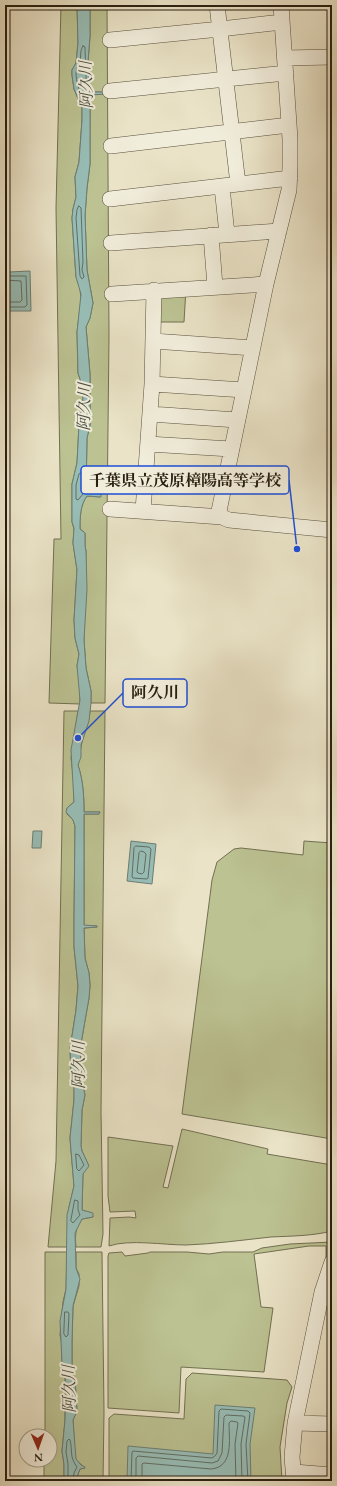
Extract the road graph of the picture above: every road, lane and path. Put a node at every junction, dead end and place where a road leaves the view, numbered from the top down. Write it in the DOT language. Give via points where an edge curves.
graph roads {
  1 [pos="218,5"];
  2 [pos="281,5"];
  3 [pos="282,22"];
  4 [pos="220,29"];
  5 [pos="110,40"];
  6 [pos="332,57"];
  7 [pos="285,58"];
  8 [pos="286,73"];
  9 [pos="226,80"];
  10 [pos="110,91"];
  11 [pos="289,125"];
  12 [pos="232,132"];
  13 [pos="111,146"];
  14 [pos="290,178"];
  15 [pos="238,184"];
  16 [pos="222,187"];
  17 [pos="110,199"];
  18 [pos="279,231"];
  19 [pos="227,234"];
  20 [pos="212,235"];
  21 [pos="110,243"];
  22 [pos="266,284"];
  23 [pos="215,286"];
  24 [pos="154,290"];
  25 [pos="112,294"];
  26 [pos="153,341"];
  27 [pos="253,348"];
  28 [pos="152,384"];
  29 [pos="244,390"];
  30 [pos="150,414"];
  31 [pos="237,420"];
  32 [pos="148,444"];
  33 [pos="231,449"];
  34 [pos="146,476"];
  35 [pos="224,481"];
  36 [pos="110,509"];
  37 [pos="143,511"];
  38 [pos="222,517"];
  39 [pos="332,530"];
  40 [pos="332,1262"];
  41 [pos="325,1312"];
  42 [pos="295,1423"];
  43 [pos="332,1424"];
  44 [pos="332,1475"];
  45 [pos="294,1477"];
  1 -- 4 [label="street"];
  2 -- 3 [label="street"];
  3 -- 4 [label="street"];
  3 -- 7 [label="street"];
  4 -- 5 [label="street"];
  4 -- 9 [label="street"];
  6 -- 7 [label="street"];
  7 -- 8 [label="street"];
  8 -- 9 [label="street"];
  8 -- 11 [label="street"];
  9 -- 10 [label="street"];
  9 -- 12 [label="street"];
  11 -- 12 [label="street"];
  11 -- 14 [label="street"];
  12 -- 13 [label="street"];
  12 -- 15 [label="street"];
  14 -- 15 [label="street"];
  14 -- 18 [label="street"];
  15 -- 16 [label="street"];
  16 -- 17 [label="street"];
  16 -- 19 [label="street"];
  18 -- 19 [label="street"];
  18 -- 22 [label="street"];
  19 -- 20 [label="street"];
  20 -- 21 [label="street"];
  20 -- 23 [label="street"];
  22 -- 23 [label="street"];
  22 -- 27 [label="street"];
  23 -- 24 [label="street"];
  24 -- 25 [label="street"];
  24 -- 26 [label="street"];
  26 -- 27 [label="street"];
  26 -- 28 [label="street"];
  27 -- 29 [label="street"];
  28 -- 29 [label="street"];
  28 -- 30 [label="street"];
  29 -- 31 [label="street"];
  30 -- 31 [label="street"];
  30 -- 32 [label="street"];
  31 -- 33 [label="street"];
  32 -- 33 [label="street"];
  32 -- 34 [label="street"];
  33 -- 35 [label="street"];
  34 -- 35 [label="street"];
  34 -- 37 [label="street"];
  35 -- 38 [label="street" via="219,511"];
  36 -- 37 [label="street"];
  37 -- 38 [label="street"];
  38 -- 39 [label="street" via="242,522"];
  40 -- 41 [label="street" via="322,1292"];
  41 -- 42 [label="street"];
  42 -- 43 [label="street"];
  42 -- 45 [label="street" via="292,1457"];
  44 -- 45 [label="street"];
}
